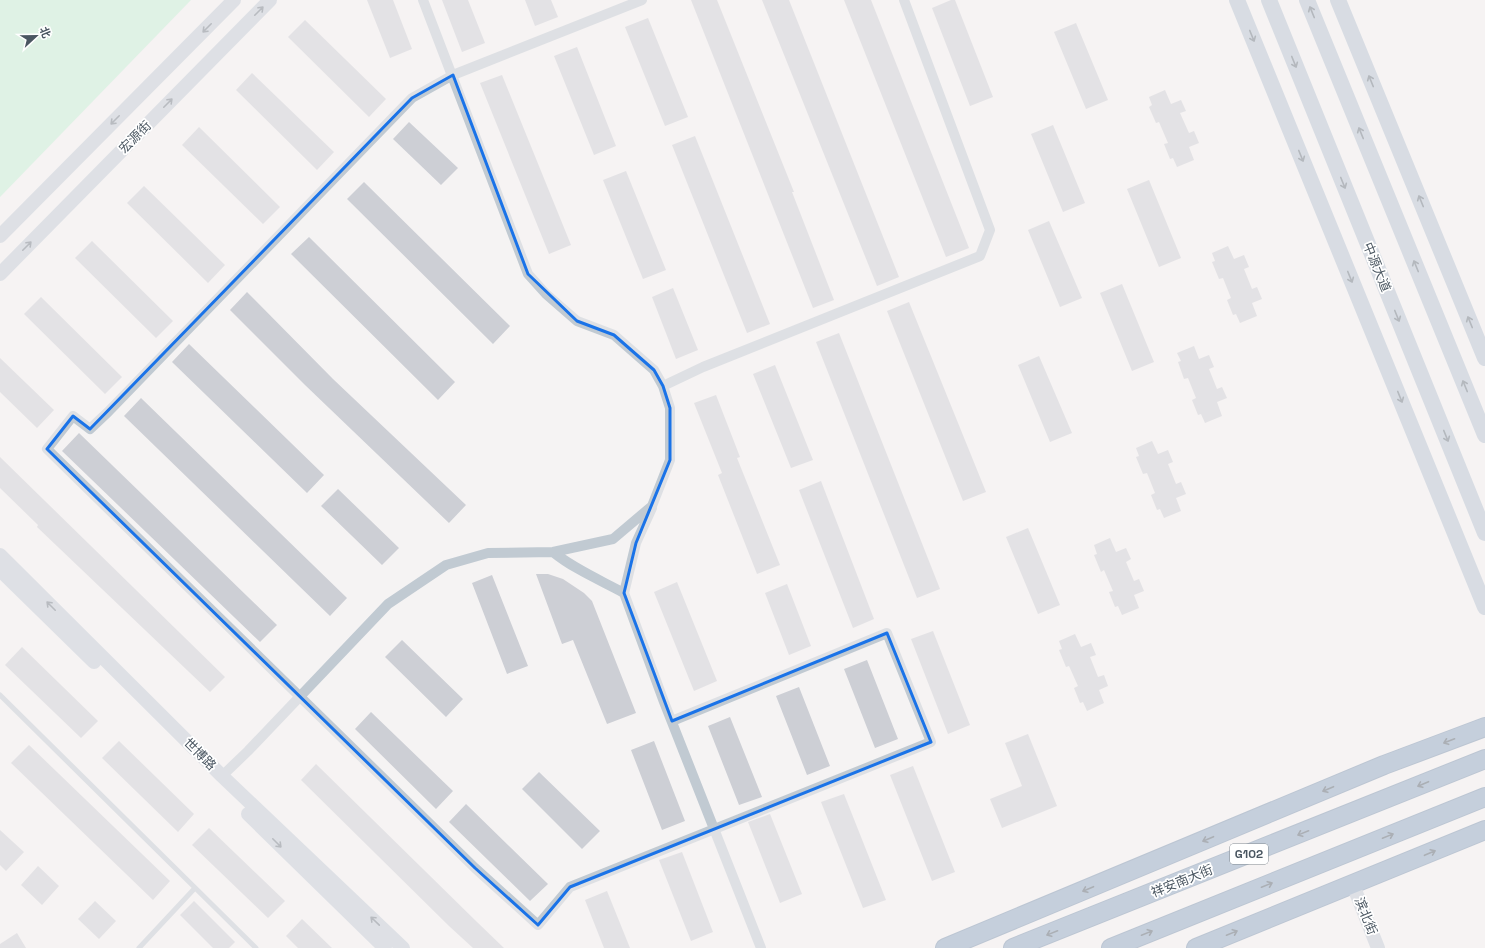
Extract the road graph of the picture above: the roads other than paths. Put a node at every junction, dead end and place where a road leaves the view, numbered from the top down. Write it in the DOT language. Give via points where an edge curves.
graph roads {
  1 [pos="234,0"];
  2 [pos="270,0"];
  3 [pos="423,0"];
  4 [pos="642,0"];
  5 [pos="904,0"];
  6 [pos="1238,0"];
  7 [pos="1269,0"];
  8 [pos="1307,0"];
  9 [pos="1338,0"];
  10 [pos="453,75"];
  11 [pos="0,236"];
  12 [pos="0,274"];
  13 [pos="1485,358"];
  14 [pos="663,386"];
  15 [pos="1485,435"];
  16 [pos="652,506"];
  17 [pos="1485,533"];
  18 [pos="553,552"];
  19 [pos="0,555"];
  20 [pos="0,570"];
  21 [pos="624,593"];
  22 [pos="1485,606"];
  23 [pos="0,695"];
  24 [pos="301,697"];
  25 [pos="672,721"];
  26 [pos="1485,727"];
  27 [pos="1485,759"];
  28 [pos="222,776"];
  29 [pos="1485,797"];
  30 [pos="714,828"];
  31 [pos="1485,830"];
  32 [pos="1353,885"];
  33 [pos="195,888"];
  34 [pos="139,948"];
  35 [pos="256,948"];
  36 [pos="385,948"];
  37 [pos="403,948"];
  38 [pos="761,948"];
  39 [pos="945,948"];
  40 [pos="1013,948"];
  41 [pos="1110,948"];
  42 [pos="1196,948"];
  43 [pos="1378,948"];
  1 -- 11 [label="main road, 宏源街, one-way"];
  12 -- 2 [label="main road, 宏源街, one-way"];
  3 -- 10 [label="street"];
  4 -- 10 [label="street"];
  5 -- 14 [label="street" via="990,230 980,256 711,364"];
  6 -- 22 [label="main road, one-way"];
  7 -- 17 [label="main road, 中源大道, one-way"];
  15 -- 8 [label="main road, one-way"];
  13 -- 9 [label="main road, one-way"];
  10 -- 14 [label="street" via="528,274 577,321 614,335 654,370"];
  10 -- 24 [label="street" via="412,98 90,429 72,416 47,449"];
  14 -- 16 [label="street" via="670,408 670,460"];
  16 -- 18 [label="street" via="613,539"];
  16 -- 21 [label="street" via="636,543"];
  18 -- 21 [label="street" via="568,564"];
  18 -- 24 [label="street" via="488,553 446,565 388,604"];
  28 -- 19 [label="main road, 世博路, one-way"];
  20 -- 36 [label="main road, 世博路, one-way"];
  21 -- 25 [label="street"];
  23 -- 33 [label="lane"];
  24 -- 28 [label="street"];
  24 -- 30 [label="street" via="475,868 538,925 570,887"];
  25 -- 30 [label="street"];
  25 -- 30 [label="street" via="887,633 931,742"];
  26 -- 39 [label="highway, one-way" via="1384,765"];
  27 -- 40 [label="highway, 祥安南大街 / G102, one-way"];
  37 -- 28 [label="main road, 世博路, one-way"];
  41 -- 29 [label="highway, G102, one-way"];
  30 -- 38 [label="street"];
  32 -- 31 [label="highway, one-way"];
  42 -- 32 [label="highway, one-way"];
  32 -- 43 [label="main road, 滨北街"];
  33 -- 34 [label="lane"];
  33 -- 35 [label="lane"];
}
